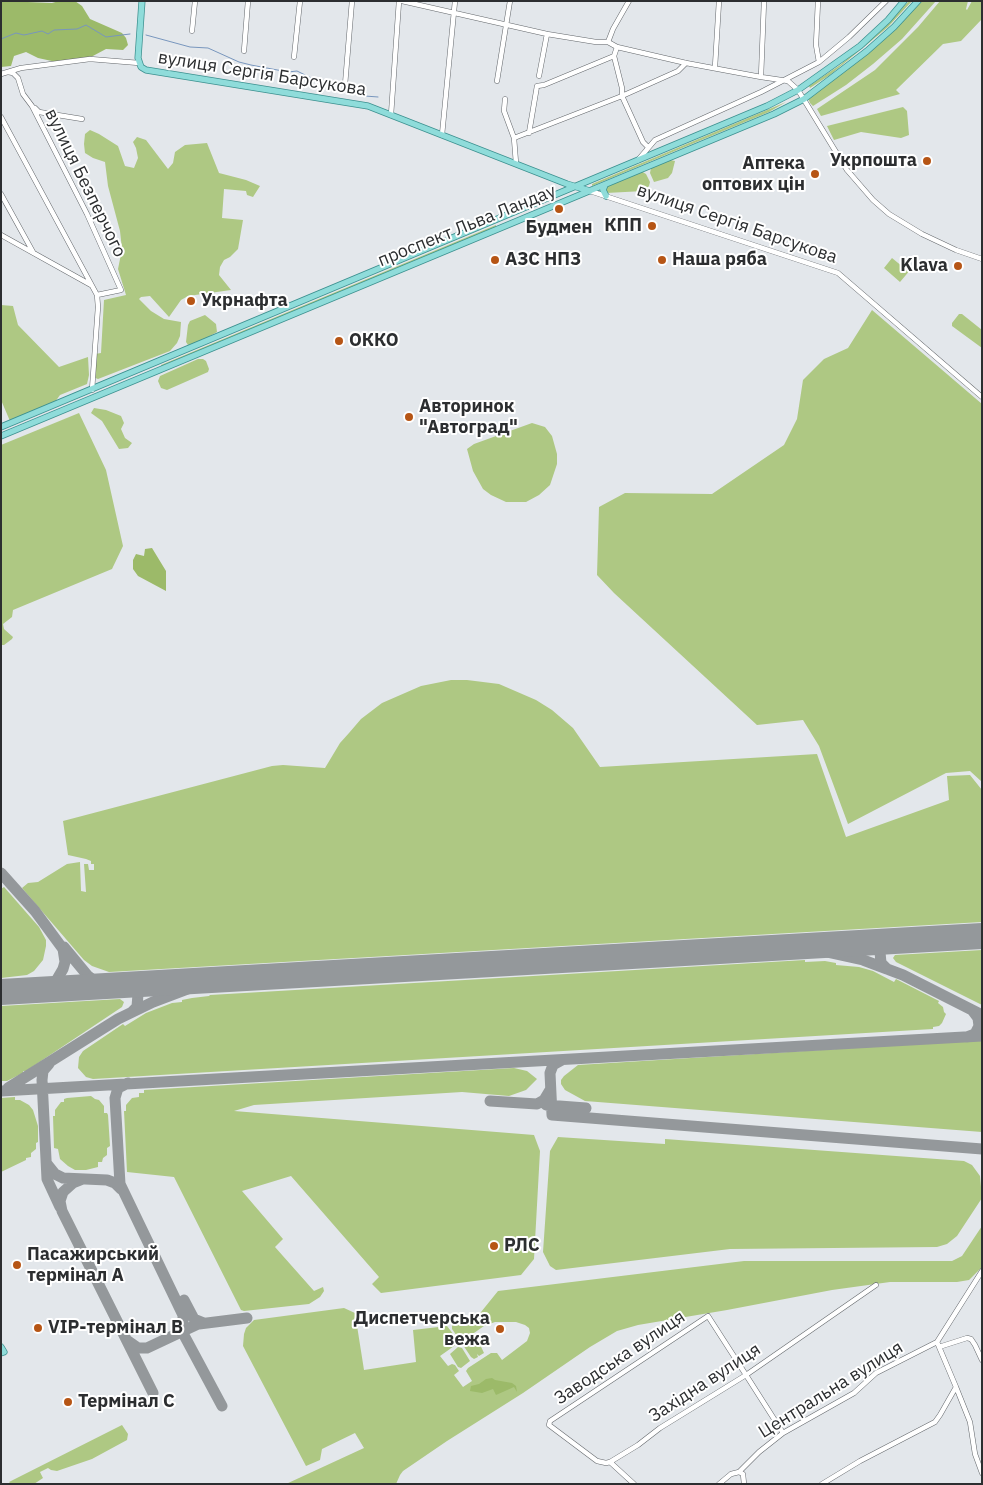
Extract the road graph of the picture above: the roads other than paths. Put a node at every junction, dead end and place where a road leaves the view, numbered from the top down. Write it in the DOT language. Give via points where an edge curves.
graph roads {
  1 [pos="142,1"];
  2 [pos="195,1"];
  3 [pos="248,1"];
  4 [pos="300,1"];
  5 [pos="352,1"];
  6 [pos="400,1"];
  7 [pos="455,1"];
  8 [pos="510,1"];
  9 [pos="629,1"];
  10 [pos="719,1"];
  11 [pos="764,1"];
  12 [pos="818,1"];
  13 [pos="886,1"];
  14 [pos="904,1"];
  15 [pos="918,1"];
  16 [pos="454,12"];
  17 [pos="505,24"];
  18 [pos="192,31"];
  19 [pos="547,34"];
  20 [pos="608,42"];
  21 [pos="617,47"];
  22 [pos="244,51"];
  23 [pos="294,56"];
  24 [pos="614,56"];
  25 [pos="819,62"];
  26 [pos="686,63"];
  27 [pos="140,65"];
  28 [pos="715,68"];
  29 [pos="8,72"];
  30 [pos="1,74"];
  31 [pos="539,76"];
  32 [pos="761,77"];
  33 [pos="785,80"];
  34 [pos="496,81"];
  35 [pos="345,85"];
  36 [pos="798,90"];
  37 [pos="622,96"];
  38 [pos="505,99"];
  39 [pos="804,99"];
  40 [pos="32,106"];
  41 [pos="391,115"];
  42 [pos="1,117"];
  43 [pos="82,119"];
  44 [pos="529,133"];
  45 [pos="442,135"];
  46 [pos="514,138"];
  47 [pos="648,147"];
  48 [pos="638,160"];
  49 [pos="516,163"];
  50 [pos="605,185"];
  51 [pos="574,186"];
  52 [pos="590,191"];
  53 [pos="1,194"];
  54 [pos="606,196"];
  55 [pos="501,217"];
  56 [pos="505,226"];
  57 [pos="1,235"];
  58 [pos="33,252"];
  59 [pos="982,259"];
  60 [pos="92,285"];
  61 [pos="97,295"];
  62 [pos="157,362"];
  63 [pos="161,371"];
  64 [pos="92,390"];
  65 [pos="982,397"];
  66 [pos="1,427"];
  67 [pos="1,436"];
  68 [pos="982,1271"];
  69 [pos="876,1285"];
  70 [pos="938,1345"];
  71 [pos="1,1347"];
  72 [pos="1,1353"];
  73 [pos="982,1360"];
  74 [pos="746,1375"];
  75 [pos="956,1387"];
  76 [pos="783,1434"];
  77 [pos="610,1462"];
  78 [pos="739,1472"];
  79 [pos="982,1473"];
  80 [pos="634,1484"];
  81 [pos="719,1484"];
  82 [pos="744,1484"];
  83 [pos="822,1484"];
  1 -- 27 [label="main road"];
  2 -- 18 [label="street"];
  3 -- 22 [label="street"];
  4 -- 23 [label="street"];
  5 -- 35 [label="street"];
  6 -- 16 [label="street"];
  6 -- 41 [label="street"];
  7 -- 16 [label="street"];
  8 -- 17 [label="street"];
  9 -- 20 [label="street"];
  10 -- 28 [label="street"];
  11 -- 32 [label="street"];
  12 -- 25 [label="street" via="816,45"];
  13 -- 25 [label="street"];
  14 -- 36 [label="main road, проспект Льва Ландау" via="860,46"];
  15 -- 39 [label="main road, проспект Льва Ландау" via="868,51"];
  16 -- 17 [label="street"];
  16 -- 45 [label="street"];
  17 -- 19 [label="street"];
  17 -- 34 [label="street"];
  19 -- 20 [label="street"];
  19 -- 31 [label="street"];
  20 -- 21 [label="street"];
  21 -- 24 [label="street"];
  21 -- 26 [label="street"];
  24 -- 37 [label="street"];
  24 -- 44 [label="street" via="537,86"];
  25 -- 33 [label="street"];
  26 -- 28 [label="street"];
  26 -- 37 [label="street" via="678,70"];
  27 -- 29 [label="street" via="90,59"];
  27 -- 41 [label="main road, вулиця Сергія Барсукова" via="151,72 356,103"];
  28 -- 32 [label="street"];
  29 -- 30 [label="street"];
  29 -- 40 [label="street, вулиця Безперчого" via="18,78 23,94"];
  32 -- 33 [label="street"];
  33 -- 36 [label="street"];
  33 -- 47 [label="street" via="668,133"];
  36 -- 39 [label="street"];
  36 -- 48 [label="main road, проспект Льва Ландау"];
  37 -- 44 [label="street"];
  37 -- 47 [label="street"];
  38 -- 46 [label="street" via="504,112"];
  39 -- 50 [label="main road, проспект Льва Ландау"];
  39 -- 59 [label="street" via="847,170 873,200 922,234"];
  40 -- 43 [label="street" via="39,112"];
  40 -- 61 [label="street, вулиця Безперчого" via="121,290"];
  41 -- 45 [label="main road, вулиця Сергія Барсукова"];
  42 -- 60 [label="street"];
  44 -- 46 [label="street"];
  45 -- 49 [label="main road, вулиця Сергія Барсукова"];
  46 -- 49 [label="street"];
  47 -- 48 [label="street"];
  48 -- 51 [label="main road, проспект Льва Ландау"];
  49 -- 51 [label="main road, вулиця Сергія Барсукова"];
  50 -- 52 [label="main road, проспект Льва Ландау"];
  50 -- 54 [label="main road"];
  51 -- 52 [label="main road, вулиця Сергія Барсукова"];
  51 -- 55 [label="main road, проспект Льва Ландау"];
  52 -- 54 [label="street, вулиця Сергія Барсукова"];
  52 -- 56 [label="main road, проспект Льва Ландау"];
  53 -- 58 [label="street"];
  54 -- 65 [label="street, вулиця Сергія Барсукова" via="838,273"];
  55 -- 56 [label="main road"];
  55 -- 62 [label="main road, проспект Льва Ландау"];
  56 -- 63 [label="main road, проспект Льва Ландау"];
  57 -- 58 [label="street"];
  58 -- 60 [label="street"];
  60 -- 61 [label="street"];
  61 -- 64 [label="street"];
  62 -- 63 [label="main road"];
  62 -- 64 [label="main road, проспект Льва Ландау"];
  63 -- 67 [label="main road, проспект Льва Ландау"];
  64 -- 66 [label="main road, проспект Льва Ландау"];
  68 -- 70 [label="street"];
  69 -- 74 [label="street, Західна вулиця"];
  70 -- 73 [label="street, Центральна вулиця" via="971,1339"];
  70 -- 75 [label="street"];
  70 -- 76 [label="street, Центральна вулиця" via="876,1373 854,1393"];
  71 -- 72 [label="main road" via="4,1352"];
  74 -- 76 [label="street"];
  74 -- 77 [label="street, Західна вулиця"];
  74 -- 77 [label="street, Заводська вулиця" via="708,1316 550,1421 549,1425 597,1461"];
  75 -- 79 [label="street" via="970,1422"];
  75 -- 83 [label="street" via="935,1422"];
  76 -- 78 [label="street, Центральна вулиця"];
  77 -- 80 [label="street"];
  78 -- 81 [label="street, Центральна вулиця"];
  78 -- 82 [label="street" via="743,1474"];
}
